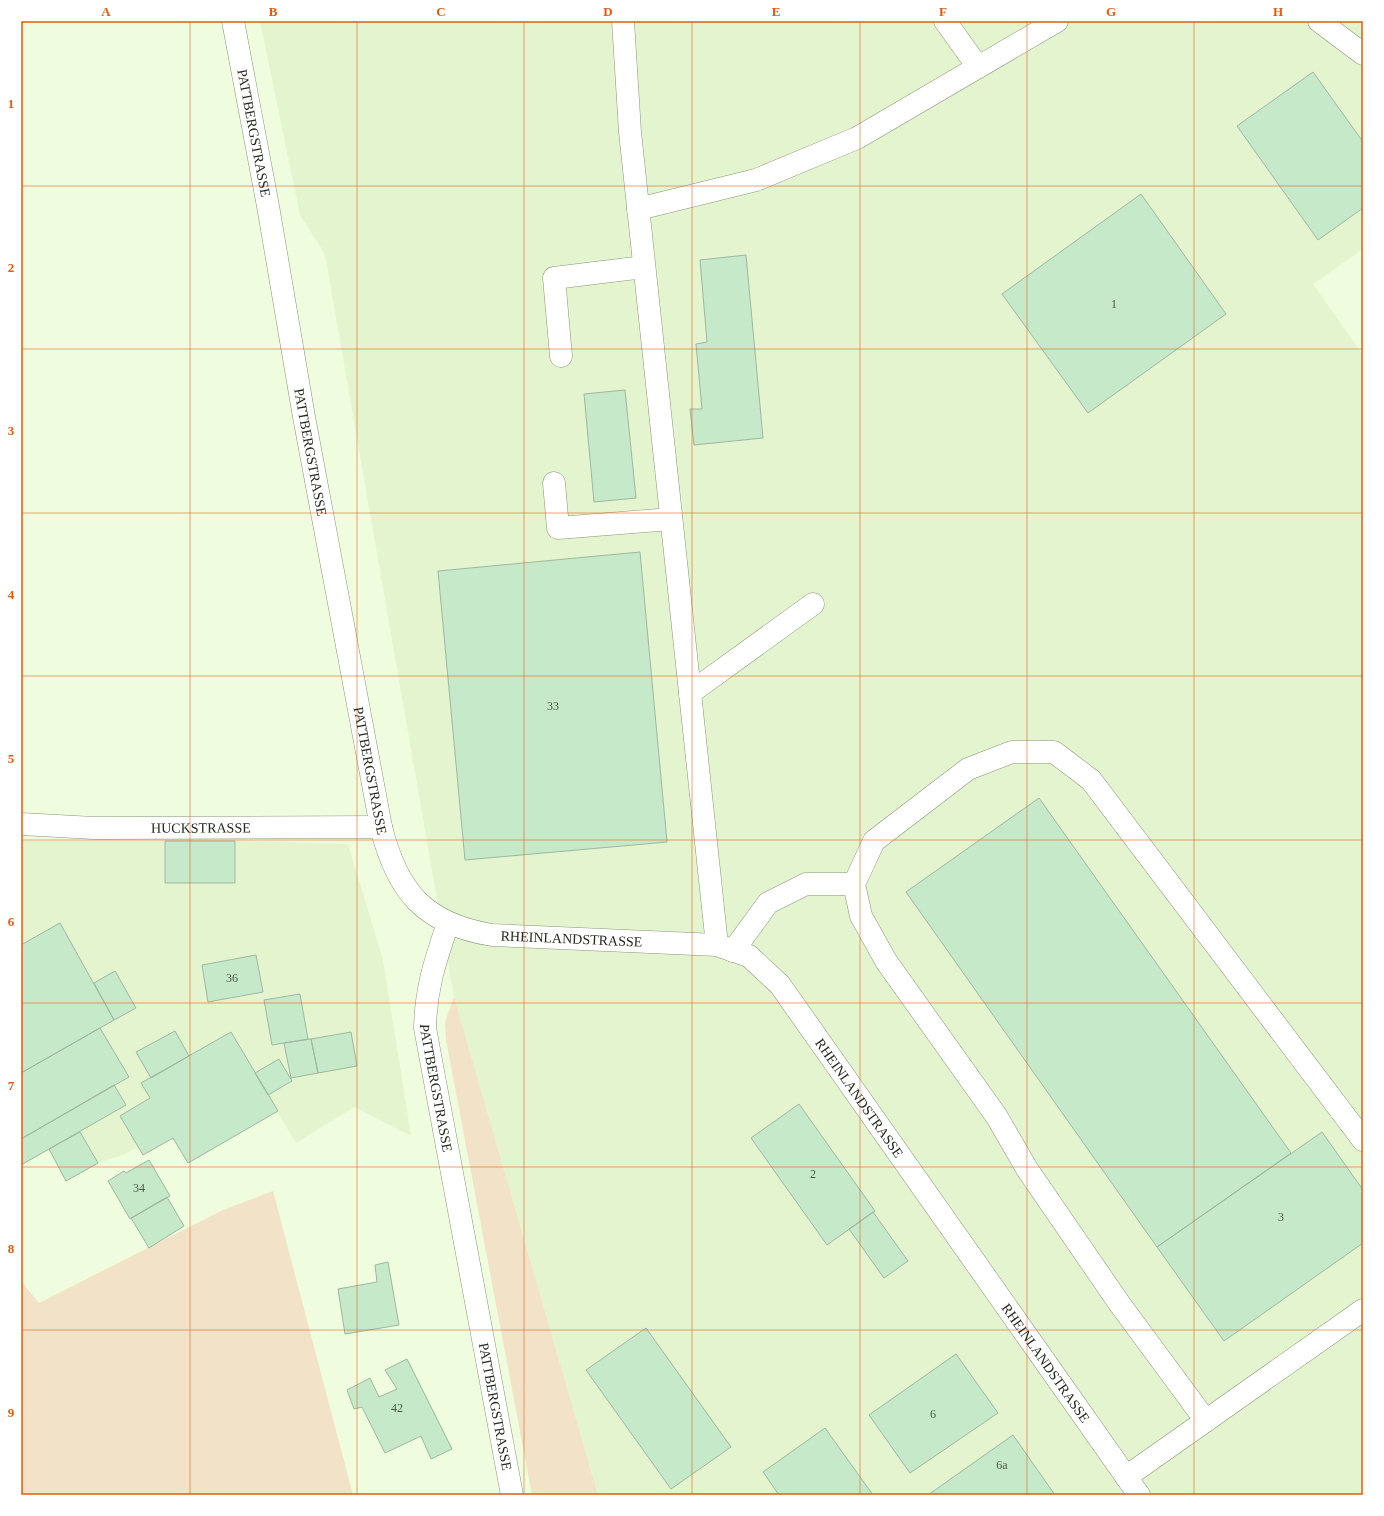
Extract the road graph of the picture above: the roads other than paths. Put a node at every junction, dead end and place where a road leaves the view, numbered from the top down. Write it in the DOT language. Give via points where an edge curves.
graph roads {
  1 [pos="233,21"];
  2 [pos="623,21"];
  3 [pos="945,21"];
  4 [pos="1057,21"];
  5 [pos="1319,21"];
  6 [pos="1363,54"];
  7 [pos="978,67"];
  8 [pos="638,209"];
  9 [pos="644,267"];
  10 [pos="561,356"];
  11 [pos="554,483"];
  12 [pos="671,519"];
  13 [pos="813,604"];
  14 [pos="690,692"];
  15 [pos="21,824"];
  16 [pos="381,827"];
  17 [pos="854,884"];
  18 [pos="448,923"];
  19 [pos="725,948"];
  20 [pos="1363,1140"];
  21 [pos="1363,1310"];
  22 [pos="1206,1421"];
  23 [pos="1126,1476"];
  24 [pos="512,1495"];
  25 [pos="1139,1495"];
  1 -- 16 [label="street, PATTBERGSTRASSE"];
  2 -- 8 [label="street"];
  3 -- 7 [label="street"];
  4 -- 7 [label="street"];
  5 -- 6 [label="street"];
  7 -- 8 [label="street" via="857,138 756,180"];
  8 -- 9 [label="street"];
  9 -- 10 [label="street" via="554,278"];
  9 -- 12 [label="street"];
  11 -- 12 [label="street" via="558,528"];
  12 -- 14 [label="street"];
  13 -- 14 [label="street"];
  14 -- 19 [label="street"];
  15 -- 16 [label="street, HUCKSTRASSE" via="94,828"];
  16 -- 18 [label="street, PATTBERGSTRASSE" via="397,875 411,895 428,911"];
  17 -- 19 [label="street" via="806,884 768,903"];
  17 -- 20 [label="street" via="874,841 968,769 1012,752 1054,752 1091,780"];
  17 -- 22 [label="street" via="860,916 886,961 997,1117 1027,1169 1119,1303"];
  18 -- 19 [label="street, RHEINLANDSTRASSE" via="469,931 492,935"];
  18 -- 24 [label="street, PATTBERGSTRASSE" via="431,972 425,1028"];
  19 -- 23 [label="street, RHEINLANDSTRASSE" via="749,956 780,985"];
  21 -- 22 [label="street"];
  22 -- 23 [label="street"];
  23 -- 25 [label="street, RHEINLANDSTRASSE"];
}
